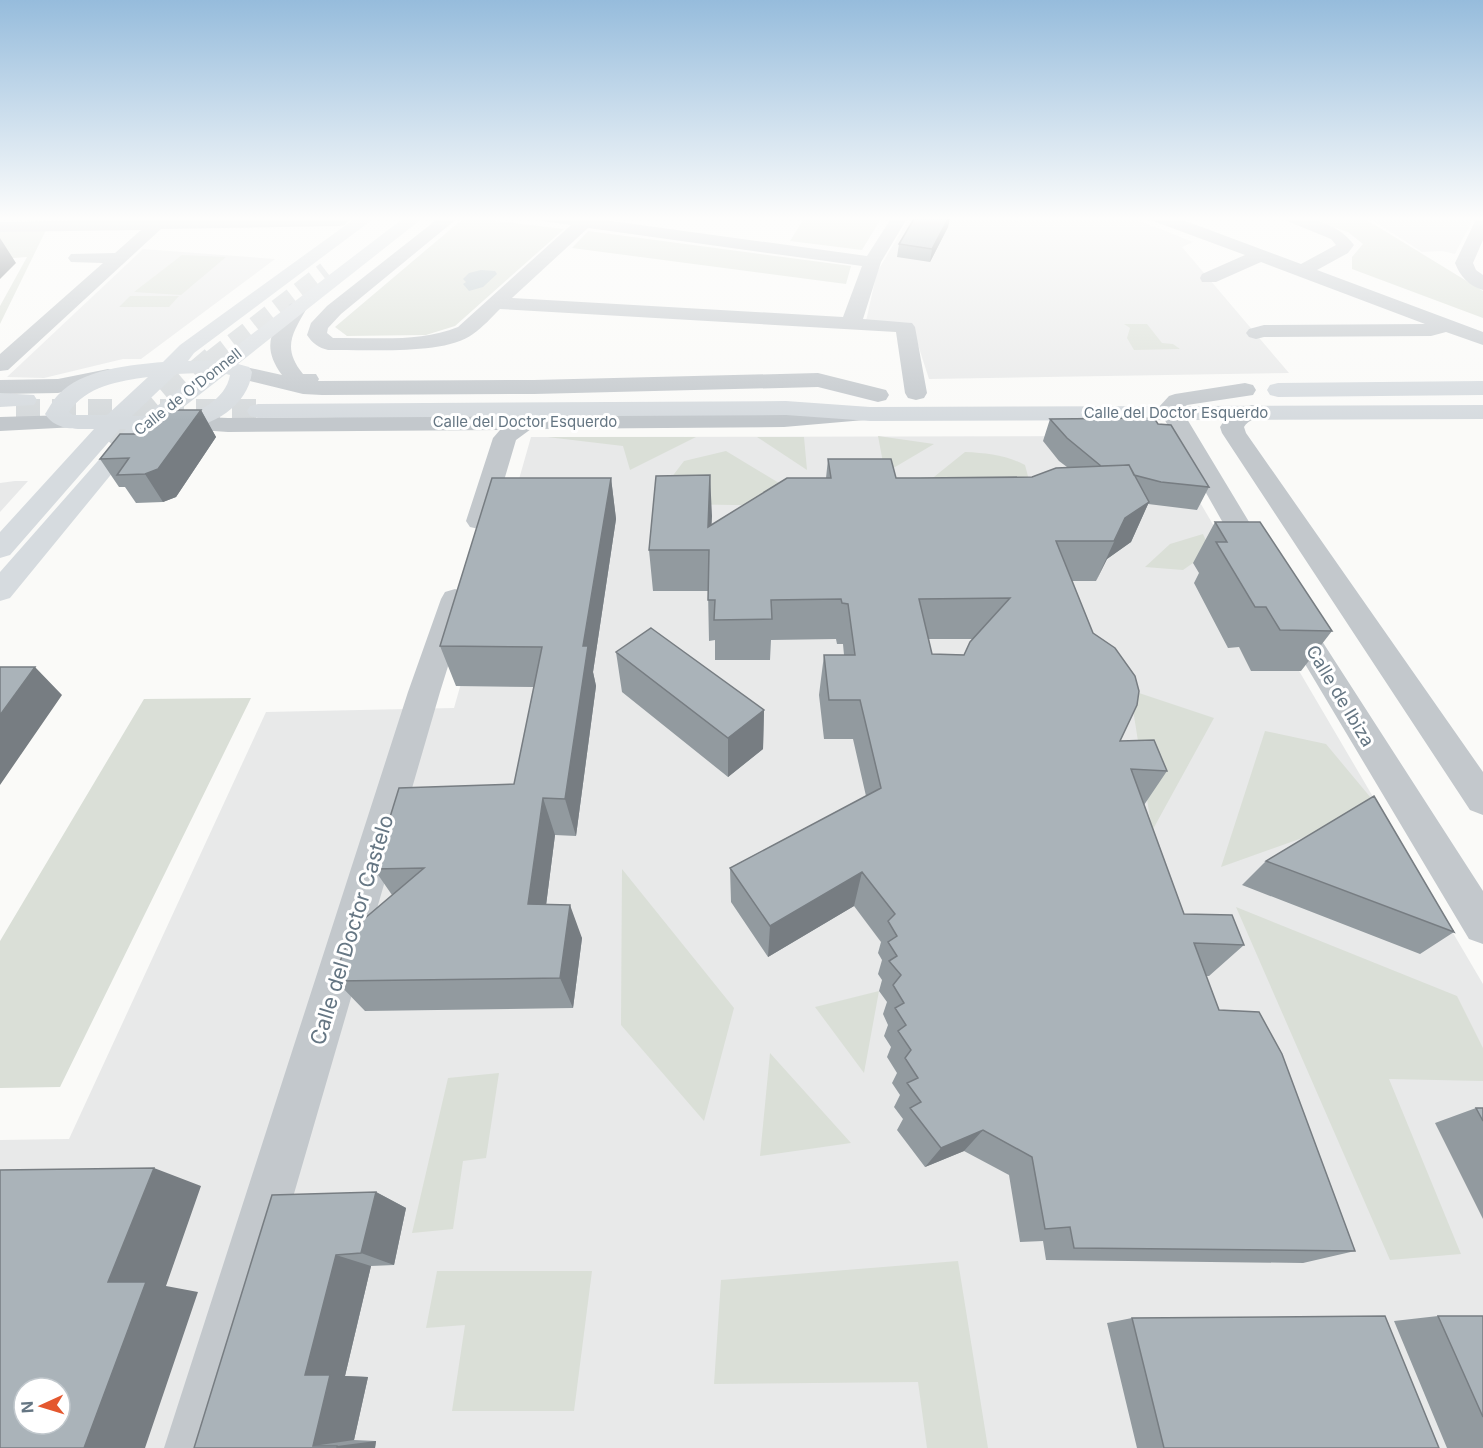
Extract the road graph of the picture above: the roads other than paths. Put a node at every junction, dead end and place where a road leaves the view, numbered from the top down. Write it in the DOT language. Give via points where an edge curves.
graph roads {
  1 [pos="88,285"];
  2 [pos="275,285"];
  3 [pos="327,285"];
  4 [pos="368,285"];
  5 [pos="516,285"];
  6 [pos="864,285"];
  7 [pos="1347,285"];
  8 [pos="1353,285"];
  9 [pos="496,303"];
  10 [pos="297,308"];
  11 [pos="851,324"];
  12 [pos="1445,324"];
  13 [pos="1483,330"];
  14 [pos="1256,333"];
  15 [pos="1483,339"];
  16 [pos="328,344"];
  17 [pos="0,365"];
  18 [pos="231,369"];
  19 [pos="168,370"];
  20 [pos="108,376"];
  21 [pos="0,387"];
  22 [pos="303,387"];
  23 [pos="1483,388"];
  24 [pos="916,393"];
  25 [pos="986,393"];
  26 [pos="1249,401"];
  27 [pos="1161,402"];
  28 [pos="874,404"];
  29 [pos="261,406"];
  30 [pos="8,409"];
  31 [pos="1483,412"];
  32 [pos="68,422"];
  33 [pos="527,422"];
  34 [pos="112,423"];
  35 [pos="180,423"];
  36 [pos="147,424"];
  37 [pos="0,549"];
  38 [pos="0,591"];
  39 [pos="1483,800"];
  40 [pos="1472,887"];
  41 [pos="1483,926"];
  42 [pos="192,1448"];
  1 -- 17 [label="street"];
  2 -- 19 [label="main road, Calle de O'Donnell" via="187,349"];
  3 -- 10 [label="main road, Calle de O'Donnell"];
  4 -- 16 [label="street" via="318,327 317,335"];
  5 -- 9 [label="street"];
  6 -- 11 [label="street"];
  7 -- 12 [label="street"];
  8 -- 13 [label="street"];
  9 -- 11 [label="street"];
  9 -- 16 [label="street" via="453,338"];
  10 -- 18 [label="main road, Calle de O'Donnell"];
  10 -- 22 [label="street" via="278,343 284,366"];
  11 -- 24 [label="street" via="905,327"];
  12 -- 14 [label="street" via="1431,330"];
  12 -- 15 [label="street"];
  16 -- 22 [label="street"];
  18 -- 19 [label="main road, Calle del Doctor Esquerdo"];
  18 -- 22 [label="street, Calle del Doctor Esquerdo"];
  18 -- 35 [label="main road, Calle del Doctor Esquerdo" via="241,379 220,408"];
  18 -- 36 [label="main road, Calle de O'Donnell"];
  19 -- 20 [label="main road, Calle del Doctor Esquerdo"];
  19 -- 34 [label="main road, Calle de O'Donnell"];
  20 -- 21 [label="street, Calle del Doctor Esquerdo" via="58,386"];
  20 -- 32 [label="main road, Calle del Doctor Esquerdo" via="64,399 56,414"];
  22 -- 28 [label="street, Calle del Doctor Esquerdo" via="534,387 818,380"];
  23 -- 26 [label="main road, Calle del Doctor Esquerdo"];
  24 -- 25 [label="main road, Calle del Doctor Esquerdo"];
  24 -- 28 [label="main road, Calle del Doctor Esquerdo"];
  26 -- 27 [label="main road, Calle del Doctor Esquerdo"];
  26 -- 31 [label="main road, Calle del Doctor Esquerdo"];
  26 -- 39 [label="street" via="1232,427 1233,433"];
  27 -- 28 [label="main road, Calle del Doctor Esquerdo"];
  27 -- 40 [label="street, Calle de Ibiza" via="1277,592"];
  28 -- 29 [label="main road, Calle del Doctor Esquerdo" via="786,408"];
  28 -- 33 [label="street, Calle del Doctor Esquerdo" via="784,420"];
  30 -- 32 [label="street, Calle del Doctor Esquerdo"];
  32 -- 34 [label="main road, Calle del Doctor Esquerdo"];
  33 -- 35 [label="street, Calle del Doctor Esquerdo"];
  33 -- 42 [label="street, Calle del Doctor Castelo" via="505,438"];
  34 -- 36 [label="main road, Calle del Doctor Esquerdo"];
  34 -- 37 [label="main road, Calle de O'Donnell"];
  35 -- 36 [label="main road, Calle del Doctor Esquerdo"];
  36 -- 38 [label="main road, Calle de O'Donnell" via="128,439"];
  40 -- 41 [label="street, Calle de Ibiza"];
}
